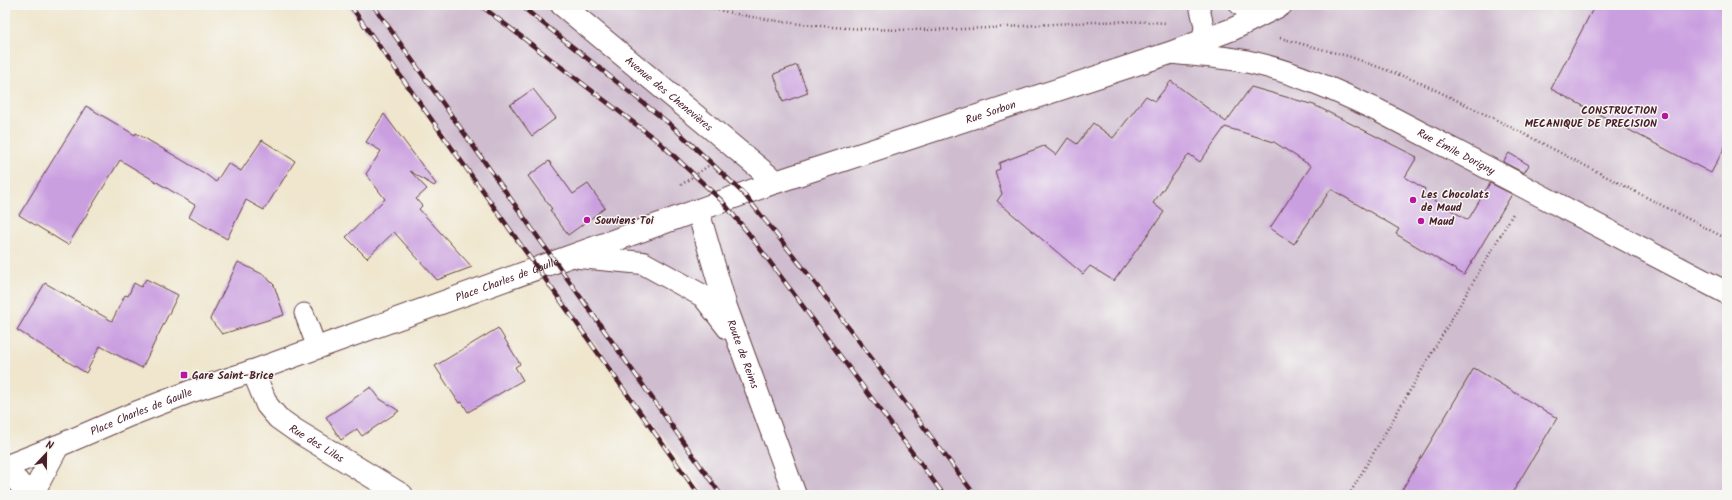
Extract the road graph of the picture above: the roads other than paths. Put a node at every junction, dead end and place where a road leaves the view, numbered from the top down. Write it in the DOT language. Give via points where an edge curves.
graph roads {
  1 [pos="562,5"];
  2 [pos="1199,5"];
  3 [pos="1281,5"];
  4 [pos="1248,11"];
  5 [pos="1202,41"];
  6 [pos="1170,53"];
  7 [pos="776,182"];
  8 [pos="698,211"];
  9 [pos="572,257"];
  10 [pos="1727,293"];
  11 [pos="304,313"];
  12 [pos="738,340"];
  13 [pos="317,348"];
  14 [pos="253,372"];
  15 [pos="58,446"];
  16 [pos="5,467"];
  17 [pos="5,473"];
  18 [pos="27,495"];
  19 [pos="32,495"];
  20 [pos="402,495"];
  21 [pos="795,495"];
  1 -- 7 [label="street, Avenue des Chenevières"];
  2 -- 5 [label="lane" via="1204,26"];
  3 -- 4 [label="street, Rue Sorbon"];
  4 -- 5 [label="street, Rue Sorbon" via="1233,29"];
  5 -- 6 [label="street, Rue Sorbon"];
  6 -- 7 [label="street, Rue Sorbon"];
  6 -- 10 [label="street, Rue Émile Dorigny" via="1253,63 1323,85 1377,110"];
  7 -- 8 [label="street, Rue Sorbon"];
  8 -- 9 [label="street, Place Charles de Gaulle"];
  8 -- 12 [label="street, Route de Reims"];
  9 -- 12 [label="street" via="643,263 703,296"];
  9 -- 13 [label="street, Place Charles de Gaulle"];
  11 -- 13 [label="lane"];
  12 -- 21 [label="street, Route de Reims"];
  13 -- 14 [label="street, Place Charles de Gaulle"];
  14 -- 15 [label="street, Place Charles de Gaulle" via="192,391"];
  14 -- 20 [label="street, Rue des Lilas" via="267,405 278,418"];
  15 -- 16 [label="street, Place Charles de Gaulle"];
  15 -- 19 [label="street"];
  17 -- 18 [label="street" via="12,475"];
}
